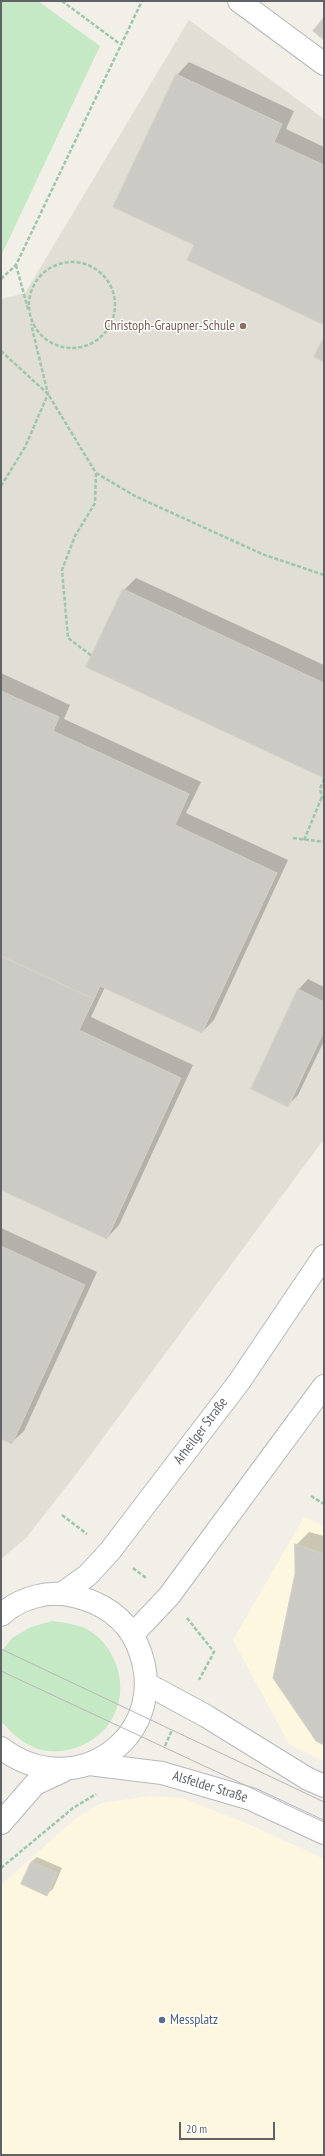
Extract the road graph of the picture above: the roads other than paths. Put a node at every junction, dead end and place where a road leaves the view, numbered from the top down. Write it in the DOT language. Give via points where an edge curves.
graph roads {
  1 [pos="239,1"];
  2 [pos="324,64"];
  3 [pos="324,1256"];
  4 [pos="324,1386"];
  5 [pos="63,1593"];
  6 [pos="1,1615"];
  7 [pos="133,1634"];
  8 [pos="147,1684"];
  9 [pos="1,1748"];
  10 [pos="89,1764"];
  11 [pos="65,1770"];
  12 [pos="324,1786"];
  13 [pos="1,1823"];
  14 [pos="324,1833"];
  1 -- 2 [label="street"];
  3 -- 5 [label="street, Arheilger Straße" via="239,1382 110,1551 88,1575"];
  4 -- 7 [label="street" via="169,1596"];
  5 -- 6 [label="street" via="24,1600"];
  5 -- 7 [label="street" via="96,1603 114,1614"];
  7 -- 8 [label="street" via="143,1658"];
  8 -- 10 [label="street" via="140,1716 131,1732 117,1747"];
  8 -- 12 [label="street"];
  9 -- 11 [label="street" via="16,1759 34,1766"];
  10 -- 11 [label="street"];
  10 -- 14 [label="street, Alsfelder Straße" via="162,1773 252,1799"];
  11 -- 13 [label="street" via="35,1784"];
}
